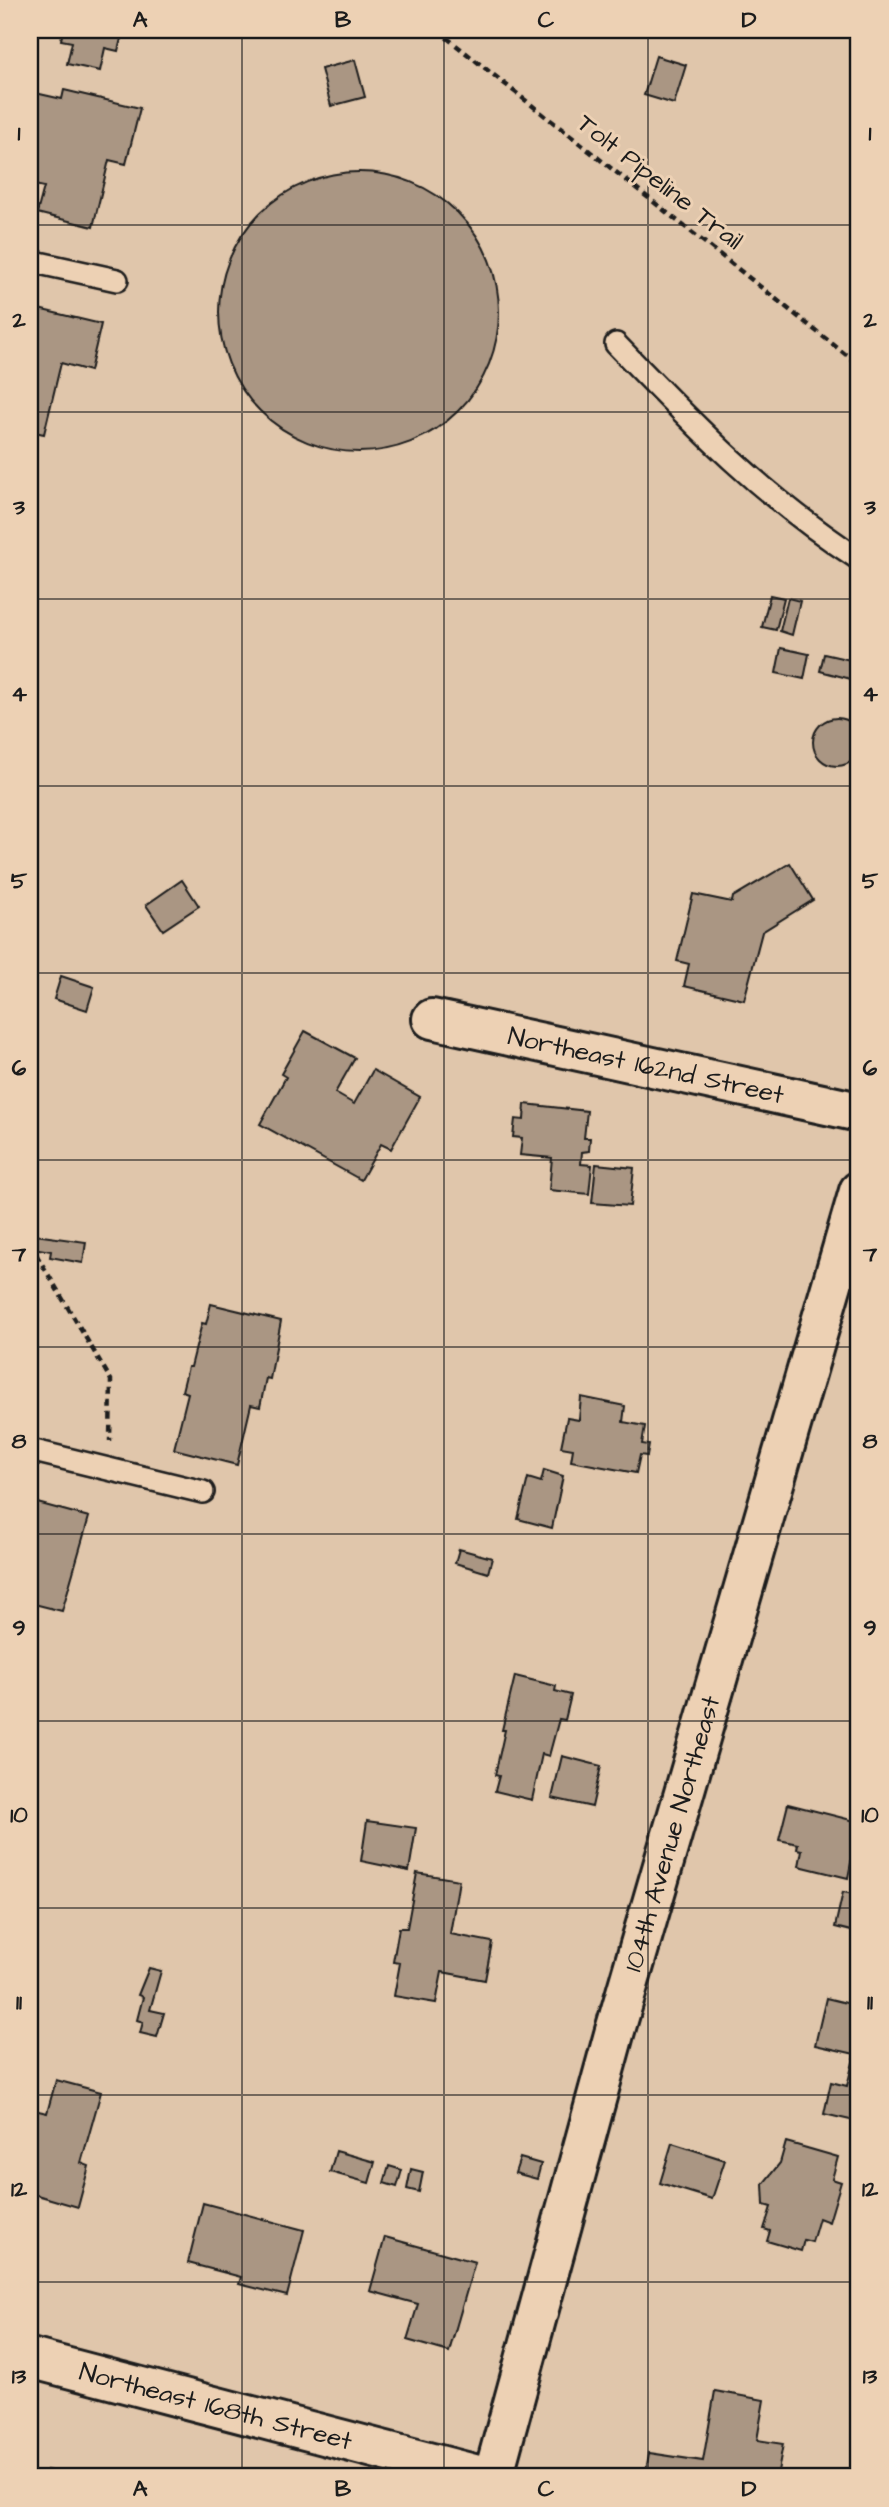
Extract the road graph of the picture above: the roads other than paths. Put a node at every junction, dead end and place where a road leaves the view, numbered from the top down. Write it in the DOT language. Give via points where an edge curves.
graph roads {
  1 [pos="30,261"];
  2 [pos="117,281"];
  3 [pos="616,344"];
  4 [pos="859,559"];
  5 [pos="432,1019"];
  6 [pos="859,1112"];
  7 [pos="859,1191"];
  8 [pos="30,1450"];
  9 [pos="203,1492"];
  10 [pos="30,2358"];
  11 [pos="485,2477"];
  12 [pos="493,2477"];
  1 -- 2 [label="lane"];
  3 -- 4 [label="lane" via="714,447 791,513"];
  5 -- 6 [label="street, Northeast 162nd Street"];
  7 -- 12 [label="street, 104th Avenue Northeast" via="614,2034"];
  8 -- 9 [label="lane"];
  10 -- 11 [label="street, Northeast 168th Street"];
}
